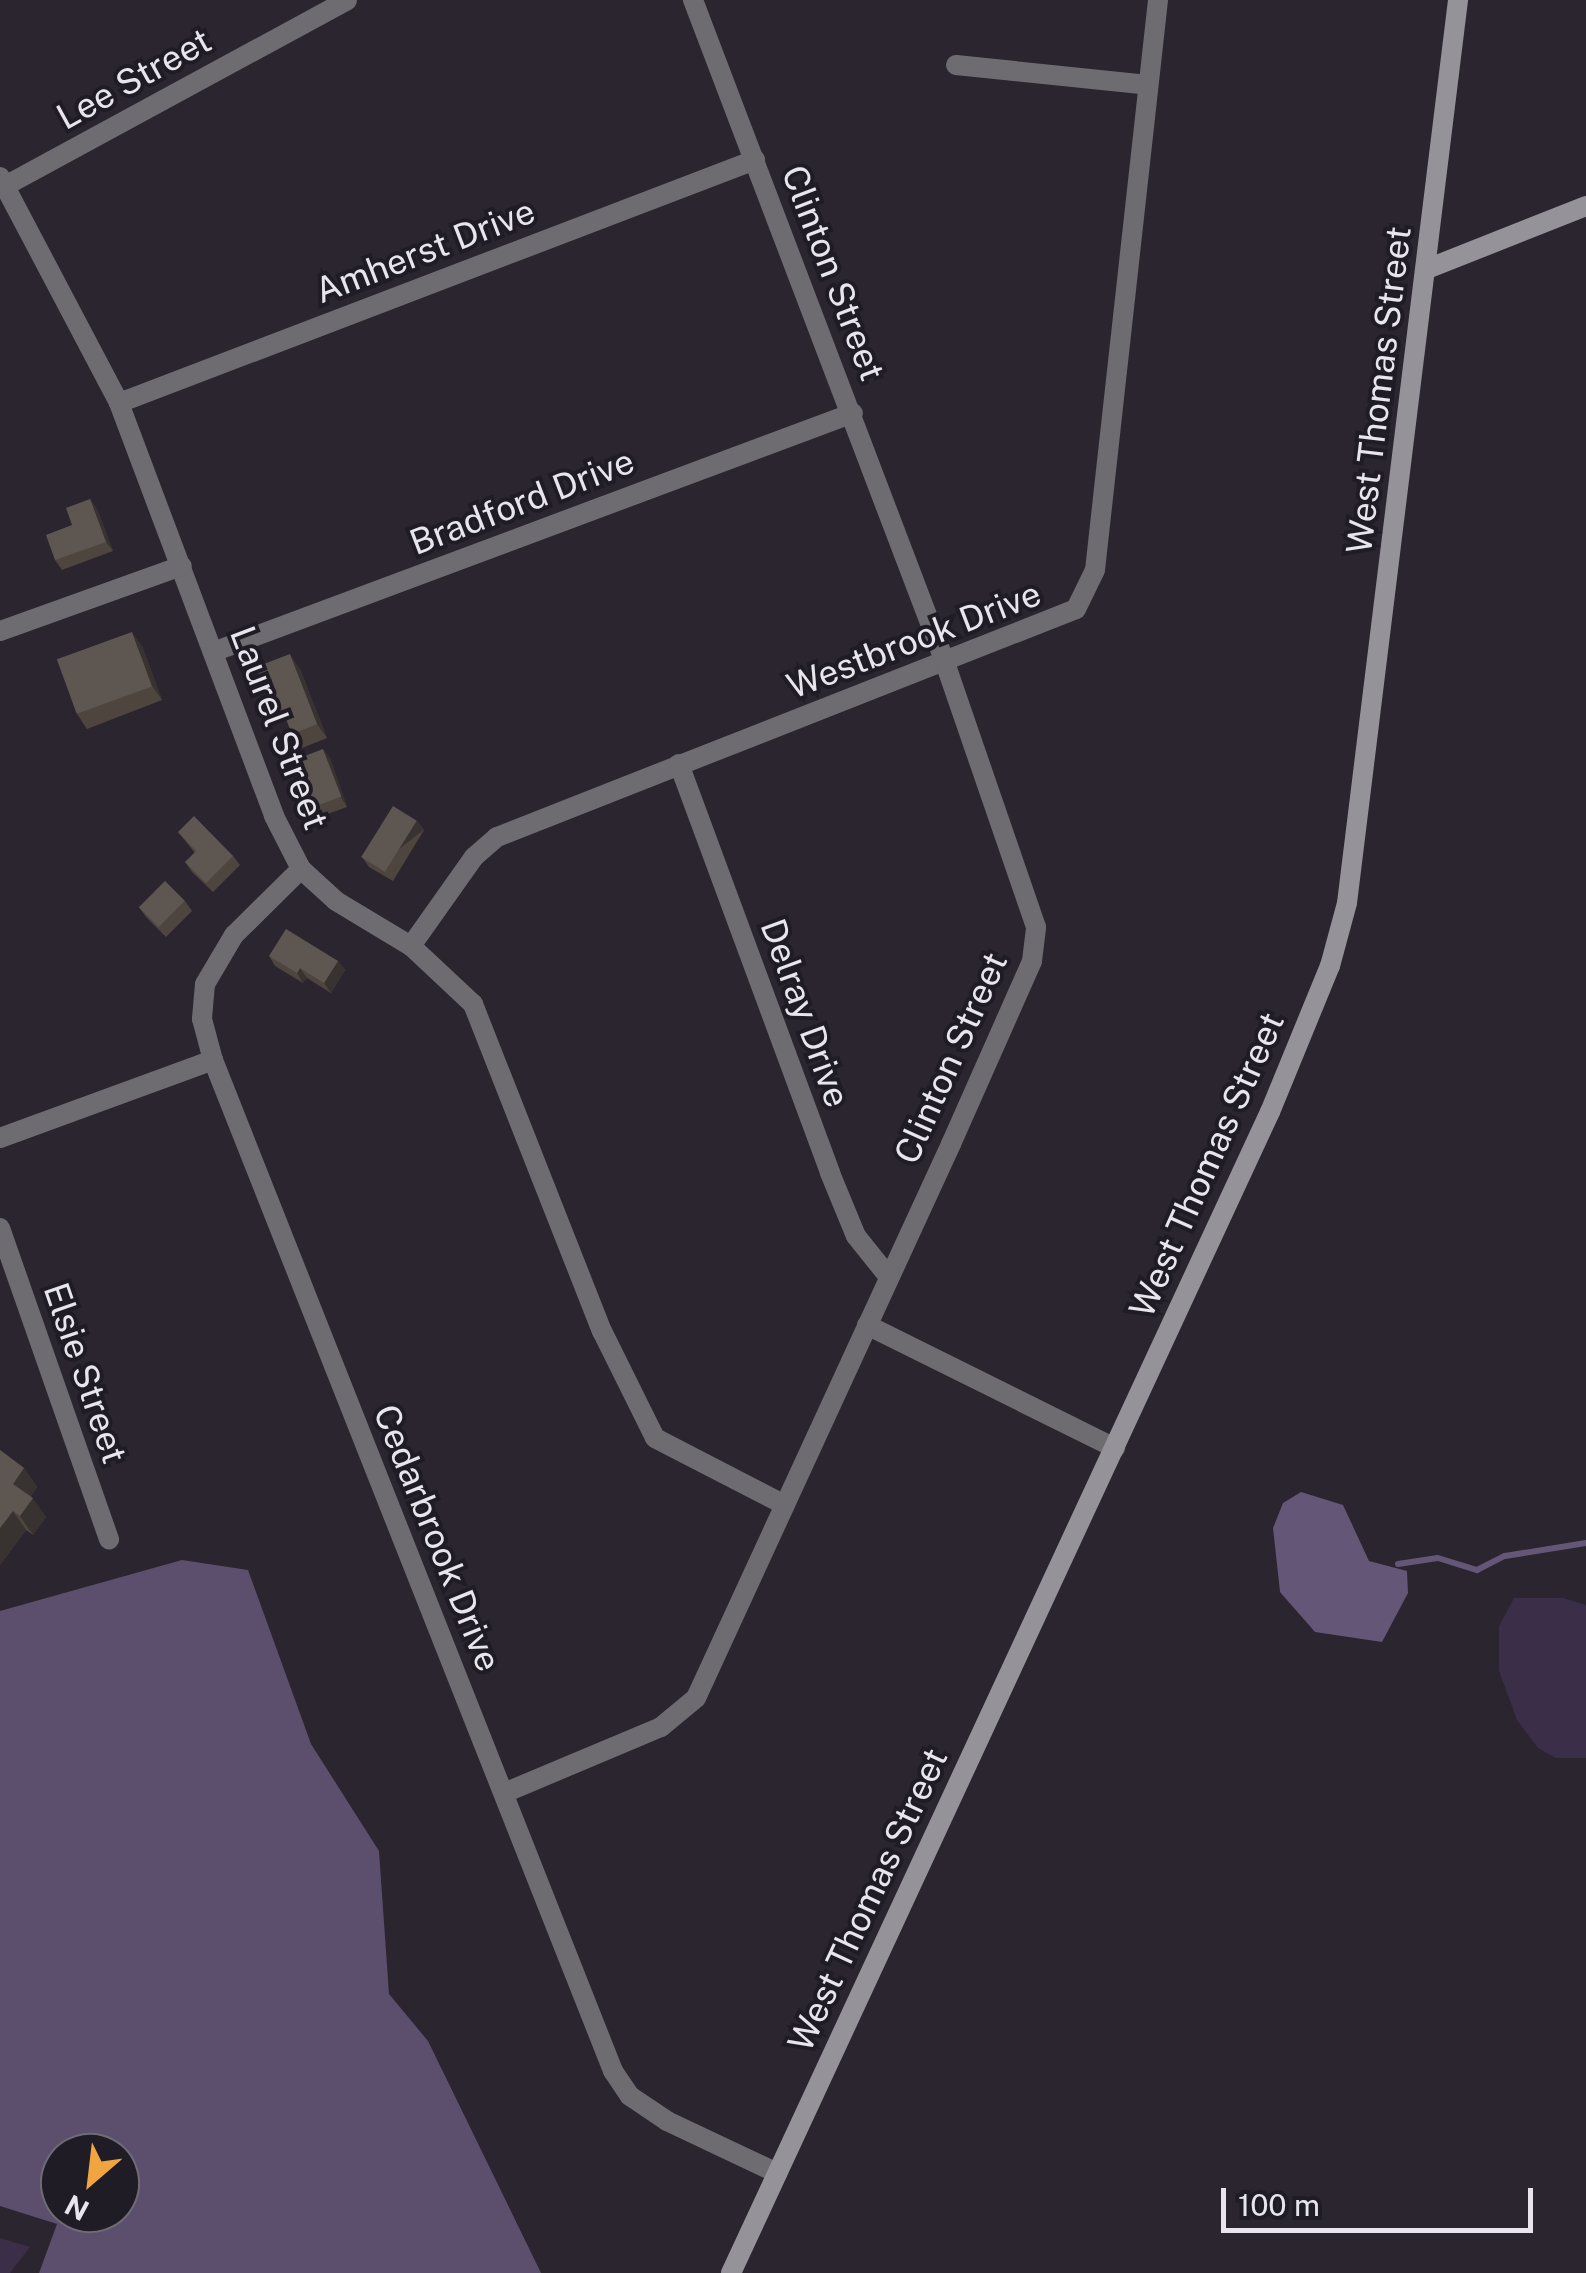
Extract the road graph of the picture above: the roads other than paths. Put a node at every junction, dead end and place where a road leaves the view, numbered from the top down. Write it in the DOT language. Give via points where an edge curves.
graph roads {
  1 [pos="346,0"];
  2 [pos="693,0"];
  3 [pos="1158,0"];
  4 [pos="1458,0"];
  5 [pos="956,65"];
  6 [pos="1148,85"];
  7 [pos="755,160"];
  8 [pos="3,181"];
  9 [pos="1586,206"];
  10 [pos="1428,269"];
  11 [pos="119,403"];
  12 [pos="853,413"];
  13 [pos="182,566"];
  14 [pos="0,631"];
  15 [pos="214,652"];
  16 [pos="946,664"];
  17 [pos="679,764"];
  18 [pos="301,869"];
  19 [pos="411,946"];
  20 [pos="213,1060"];
  21 [pos="0,1138"];
  22 [pos="0,1228"];
  23 [pos="888,1276"];
  24 [pos="867,1326"];
  25 [pos="1115,1448"];
  26 [pos="785,1505"];
  27 [pos="110,1539"];
  28 [pos="504,1794"];
  29 [pos="777,2173"];
  30 [pos="731,2273"];
  1 -- 8 [label="street, Lee Street"];
  2 -- 7 [label="street, Clinton Street"];
  3 -- 6 [label="street, Westbrook Drive"];
  4 -- 10 [label="street, West Thomas Street"];
  5 -- 6 [label="street"];
  6 -- 16 [label="street, Westbrook Drive" via="1088,591 1060,620"];
  7 -- 11 [label="street, Amherst Drive"];
  7 -- 12 [label="street, Clinton Street"];
  8 -- 11 [label="street, Laurel Street"];
  9 -- 10 [label="street"];
  10 -- 25 [label="street, West Thomas Street" via="1347,903 1330,966 1270,1112"];
  11 -- 13 [label="street, Laurel Street"];
  12 -- 15 [label="street, Bradford Drive"];
  12 -- 16 [label="street, Clinton Street"];
  13 -- 14 [label="street"];
  13 -- 15 [label="street, Laurel Street"];
  15 -- 18 [label="street, Laurel Street" via="274,816"];
  16 -- 17 [label="street, Westbrook Drive"];
  16 -- 23 [label="street, Clinton Street" via="1036,928 1032,961"];
  17 -- 19 [label="street, Westbrook Drive" via="497,836 474,857"];
  17 -- 23 [label="street, Delray Drive" via="843,1204 869,1257"];
  18 -- 19 [label="street, Laurel Street" via="336,901"];
  18 -- 20 [label="street, Cedarbrook Drive" via="234,935 205,984 202,1019"];
  19 -- 26 [label="street, Laurel Street" via="452,979 484,1027 638,1412 677,1454"];
  20 -- 21 [label="street"];
  20 -- 28 [label="street, Cedarbrook Drive"];
  22 -- 27 [label="street, Elsie Street"];
  23 -- 24 [label="street, Clinton Street"];
  24 -- 25 [label="street"];
  24 -- 26 [label="street, Clinton Street"];
  25 -- 29 [label="street, West Thomas Street"];
  26 -- 28 [label="street, Clinton Street" via="696,1698 660,1727"];
  28 -- 29 [label="street, Cedarbrook Drive" via="613,2071 630,2096 667,2122"];
  29 -- 30 [label="street, West Thomas Street"];
}
